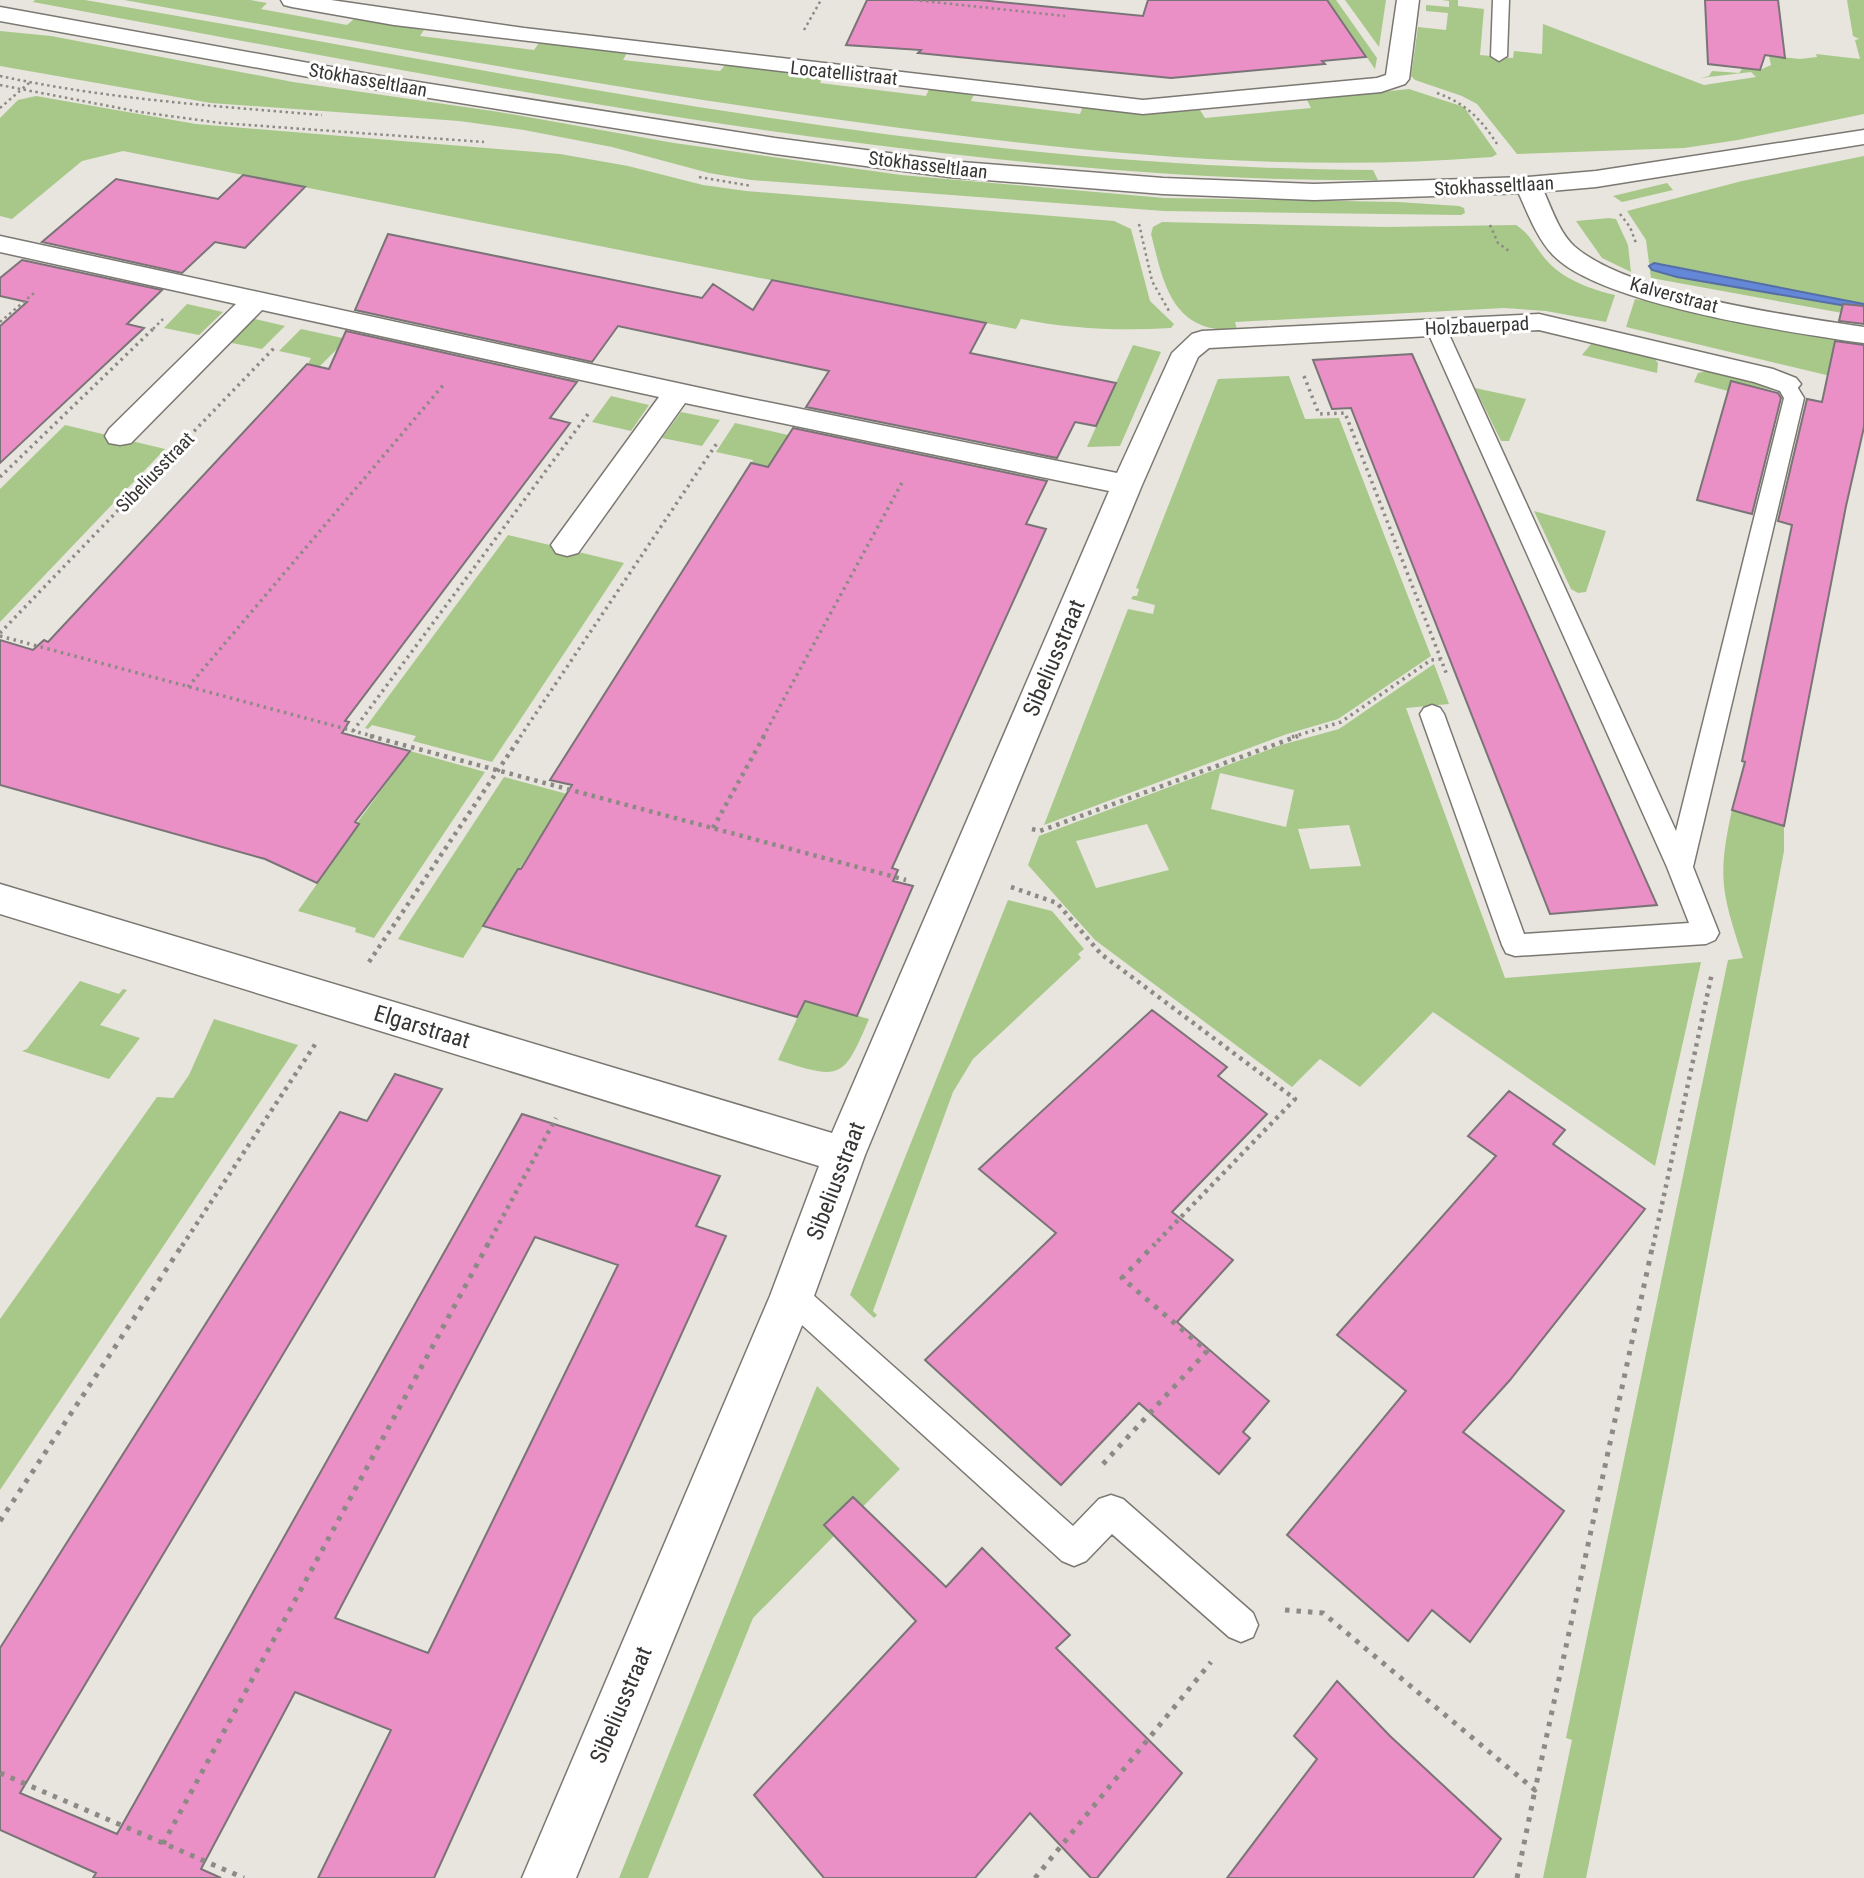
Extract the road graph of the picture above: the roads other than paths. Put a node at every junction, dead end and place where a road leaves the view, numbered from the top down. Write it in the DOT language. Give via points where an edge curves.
graph roads {
  1 [pos="292,0"];
  2 [pos="1408,0"];
  3 [pos="1501,0"];
  4 [pos="0,14"];
  5 [pos="1499,56"];
  6 [pos="1864,137"];
  7 [pos="1528,185"];
  8 [pos="0,244"];
  9 [pos="256,300"];
  10 [pos="1436,328"];
  11 [pos="1864,335"];
  12 [pos="1202,340"];
  13 [pos="1786,384"];
  14 [pos="678,392"];
  15 [pos="120,436"];
  16 [pos="1127,485"];
  17 [pos="567,545"];
  18 [pos="1432,714"];
  19 [pos="1680,867"];
  20 [pos="0,899"];
  21 [pos="844,1154"];
  22 [pos="792,1296"];
  23 [pos="1111,1511"];
  24 [pos="1241,1625"];
  25 [pos="549,1878"];
  1 -- 2 [label="street, Locatellistraat" via="511,34 1143,107 1381,85 1397,79"];
  3 -- 5 [label="lane"];
  4 -- 7 [label="street, Stokhasseltlaan" via="665,129 950,169 1163,186 1314,192"];
  6 -- 7 [label="street, Stokhasseltlaan" via="1609,177"];
  7 -- 11 [label="street, Kalverstraat" via="1564,251 1598,274 1654,293"];
  8 -- 9 [label="street"];
  9 -- 14 [label="street"];
  9 -- 15 [label="street"];
  10 -- 12 [label="street, Holzbauerpad"];
  10 -- 13 [label="street, Holzbauerpad" via="1539,322"];
  10 -- 19 [label="lane"];
  12 -- 16 [label="street, Sibeliusstraat" via="1186,353"];
  13 -- 19 [label="lane" via="1794,398"];
  14 -- 16 [label="street"];
  14 -- 17 [label="street"];
  16 -- 21 [label="street, Sibeliusstraat"];
  18 -- 19 [label="lane" via="1515,945 1706,933"];
  20 -- 21 [label="street, Elgarstraat"];
  21 -- 22 [label="street, Sibeliusstraat"];
  22 -- 23 [label="lane" via="1074,1549"];
  22 -- 25 [label="street, Sibeliusstraat"];
  23 -- 24 [label="lane"];
}
